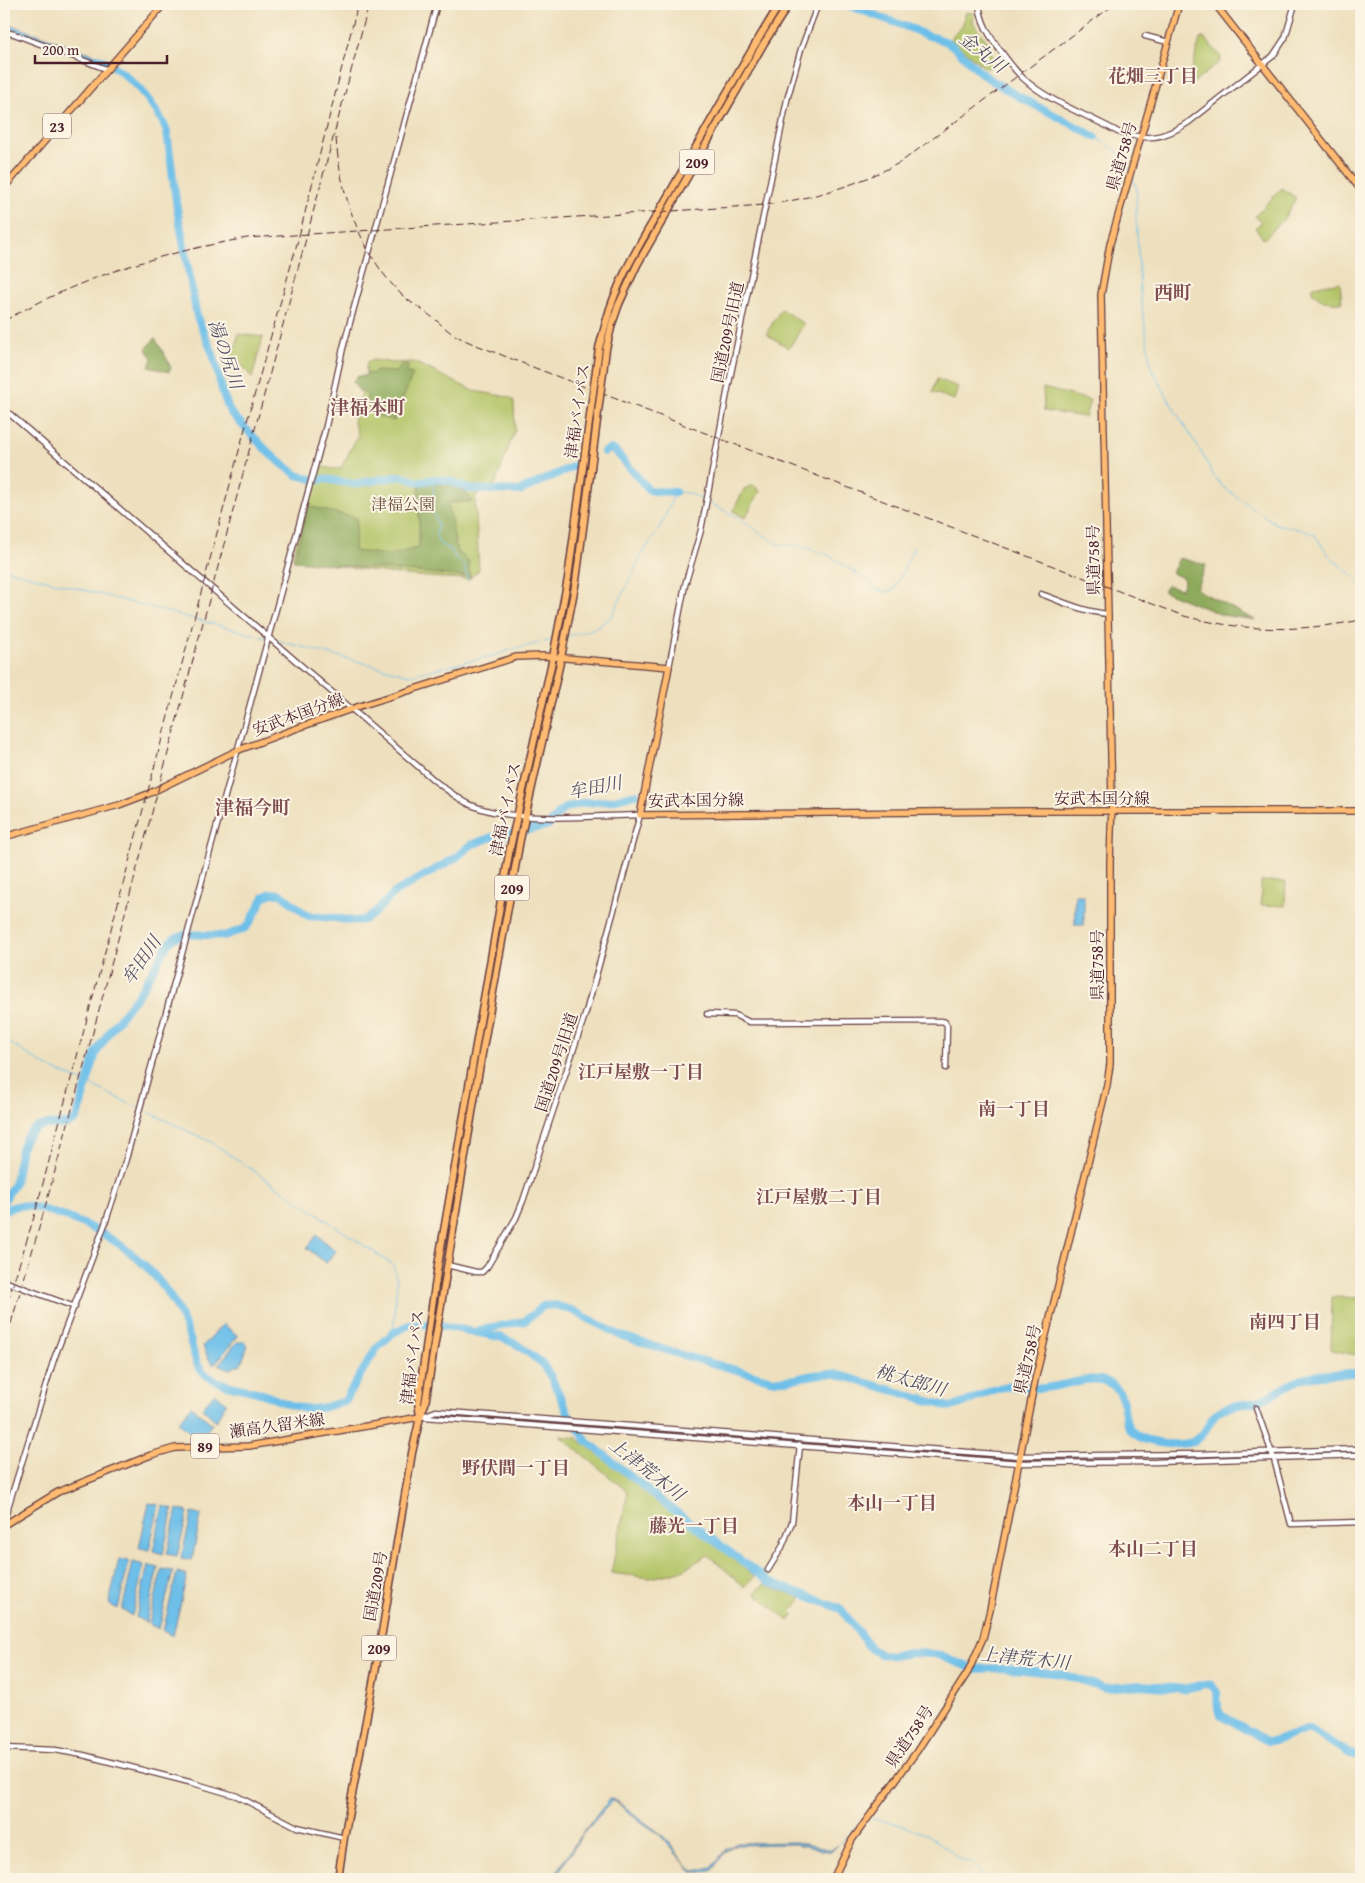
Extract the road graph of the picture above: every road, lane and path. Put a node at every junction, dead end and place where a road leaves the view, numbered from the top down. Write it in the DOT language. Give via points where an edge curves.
graph roads {
  1 [pos="164,4"];
  2 [pos="437,4"];
  3 [pos="780,4"];
  4 [pos="789,4"];
  5 [pos="818,4"];
  6 [pos="979,4"];
  7 [pos="1179,4"];
  8 [pos="1215,4"];
  9 [pos="1295,4"];
  10 [pos="4,32"];
  11 [pos="1144,36"];
  12 [pos="1168,42"];
  13 [pos="1262,64"];
  14 [pos="108,67"];
  15 [pos="1141,137"];
  16 [pos="4,188"];
  17 [pos="1361,190"];
  18 [pos="609,323"];
  19 [pos="4,409"];
  20 [pos="1041,594"];
  21 [pos="1108,614"];
  22 [pos="267,636"];
  23 [pos="553,657"];
  24 [pos="562,658"];
  25 [pos="669,667"];
  26 [pos="351,709"];
  27 [pos="236,751"];
  28 [pos="1361,811"];
  29 [pos="1112,812"];
  30 [pos="640,815"];
  31 [pos="516,816"];
  32 [pos="525,816"];
  33 [pos="4,836"];
  34 [pos="707,1014"];
  35 [pos="946,1068"];
  36 [pos="447,1265"];
  37 [pos="4,1281"];
  38 [pos="75,1306"];
  39 [pos="1256,1408"];
  40 [pos="420,1417"];
  41 [pos="801,1439"];
  42 [pos="800,1446"];
  43 [pos="1361,1449"];
  44 [pos="1271,1452"];
  45 [pos="1361,1455"];
  46 [pos="1020,1456"];
  47 [pos="1274,1458"];
  48 [pos="1019,1463"];
  49 [pos="4,1520"];
  50 [pos="1361,1522"];
  51 [pos="4,1524"];
  52 [pos="768,1570"];
  53 [pos="4,1748"];
  54 [pos="344,1838"];
  55 [pos="338,1879"];
  56 [pos="833,1879"];
  1 -- 14 [label="main road, 23"];
  2 -- 22 [label="street"];
  3 -- 18 [label="highway, 津福バイパス / 209" via="619,284"];
  4 -- 18 [label="highway, 津福バイパス / 209" via="636,265"];
  5 -- 25 [label="street, 国道209号旧道" via="787,100 701,530 685,585"];
  6 -- 15 [label="street" via="990,36 1024,79 1041,93 1118,132"];
  7 -- 12 [label="main road, 県道758号"];
  8 -- 13 [label="main road"];
  9 -- 13 [label="street" via="1285,38 1273,56"];
  10 -- 14 [label="street"];
  11 -- 12 [label="street"];
  12 -- 15 [label="main road, 県道758号"];
  13 -- 15 [label="street" via="1176,130 1155,138"];
  13 -- 17 [label="main road"];
  14 -- 16 [label="main road, 23"];
  15 -- 21 [label="main road, 県道758号" via="1110,244 1101,295"];
  18 -- 23 [label="highway, 津福バイパス / 209, bridge" via="599,348 568,578"];
  18 -- 24 [label="highway, 津福バイパス / 209, bridge" via="576,581"];
  19 -- 22 [label="street"];
  20 -- 21 [label="street" via="1080,609"];
  21 -- 29 [label="main road, 県道758号"];
  22 -- 26 [label="street"];
  22 -- 27 [label="street"];
  23 -- 24 [label="main road, 安武本国分線"];
  23 -- 26 [label="main road, 安武本国分線" via="516,657"];
  23 -- 31 [label="highway, 津福バイパス / 209"];
  24 -- 25 [label="main road, 安武本国分線"];
  24 -- 32 [label="highway, 津福バイパス / 209"];
  25 -- 30 [label="main road, 安武本国分線"];
  26 -- 27 [label="main road, 安武本国分線"];
  26 -- 31 [label="street" via="452,794 492,812"];
  27 -- 33 [label="main road, 安武本国分線" via="118,806"];
  27 -- 38 [label="street" via="126,1158"];
  28 -- 29 [label="main road, 安武本国分線"];
  29 -- 30 [label="main road, 安武本国分線"];
  29 -- 46 [label="main road, 県道758号" via="1109,1075"];
  30 -- 32 [label="street"];
  30 -- 36 [label="street, 国道209号旧道" via="586,1012 516,1218 482,1272"];
  31 -- 32 [label="street"];
  31 -- 40 [label="highway, 津福バイパス / 209" via="432,1308 418,1403"];
  32 -- 36 [label="highway, 津福バイパス / 209"];
  34 -- 35 [label="street" via="735,1015 749,1022 941,1021 947,1026"];
  36 -- 40 [label="highway, 津福バイパス / 209" via="425,1404"];
  37 -- 38 [label="street"];
  38 -- 49 [label="street" via="54,1359"];
  39 -- 44 [label="street"];
  40 -- 41 [label="street" via="436,1412"];
  40 -- 42 [label="street"];
  40 -- 51 [label="main road, 瀬高久留米線 / 89" via="250,1446 175,1448 58,1492"];
  40 -- 54 [label="highway, 国道209号 / 209"];
  41 -- 42 [label="street"];
  41 -- 46 [label="street"];
  42 -- 48 [label="street"];
  42 -- 52 [label="street" via="792,1522"];
  43 -- 44 [label="street"];
  44 -- 46 [label="street"];
  44 -- 47 [label="street"];
  45 -- 47 [label="street"];
  46 -- 48 [label="main road, 県道758号"];
  47 -- 48 [label="street"];
  47 -- 50 [label="street" via="1291,1524"];
  48 -- 56 [label="main road, 県道758号" via="988,1623 973,1661 917,1751 852,1840"];
  53 -- 54 [label="street" via="55,1750 83,1755 193,1783 237,1796 297,1827"];
  54 -- 55 [label="highway, 国道209号 / 209"];
}
